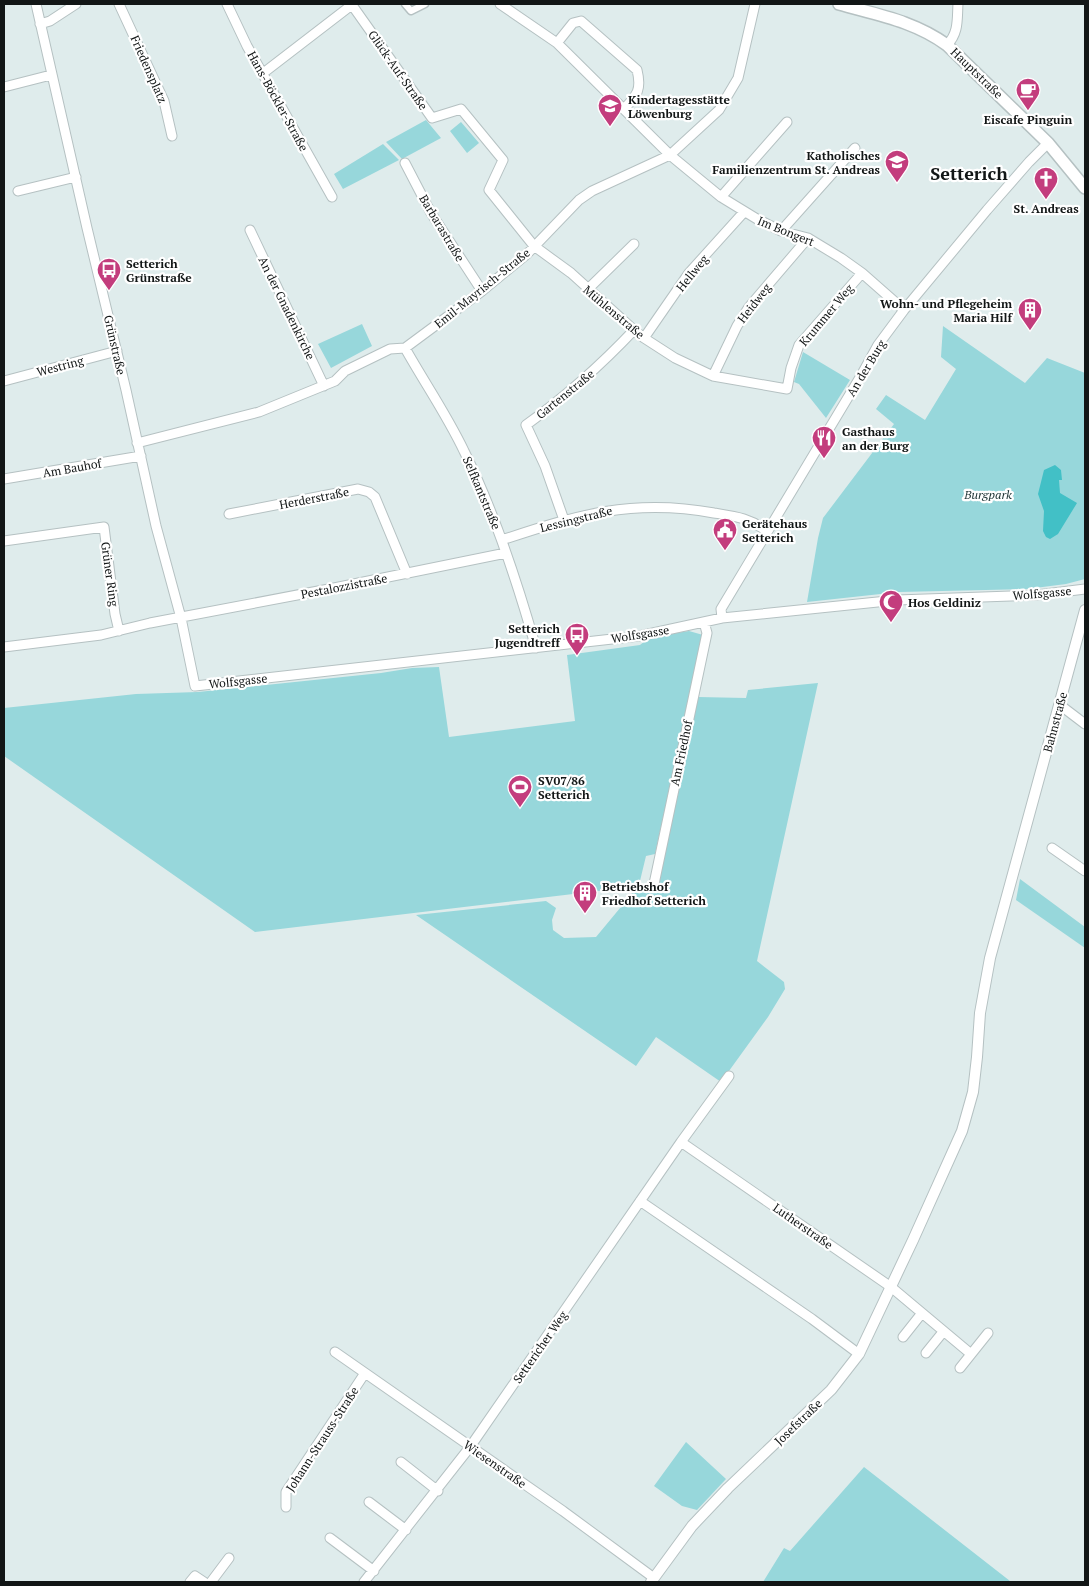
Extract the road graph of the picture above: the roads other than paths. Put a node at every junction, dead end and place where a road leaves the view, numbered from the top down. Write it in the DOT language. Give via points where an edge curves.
graph roads {
  1 [pos="36,4"];
  2 [pos="76,4"];
  3 [pos="119,4"];
  4 [pos="227,4"];
  5 [pos="353,4"];
  6 [pos="406,4"];
  7 [pos="425,4"];
  8 [pos="500,4"];
  9 [pos="755,4"];
  10 [pos="839,4"];
  11 [pos="958,4"];
  12 [pos="40,24"];
  13 [pos="557,43"];
  14 [pos="947,44"];
  15 [pos="262,74"];
  16 [pos="51,75"];
  17 [pos="4,87"];
  18 [pos="624,109"];
  19 [pos="787,122"];
  20 [pos="172,136"];
  21 [pos="1048,143"];
  22 [pos="855,148"];
  23 [pos="670,155"];
  24 [pos="405,163"];
  25 [pos="76,177"];
  26 [pos="1085,188"];
  27 [pos="18,191"];
  28 [pos="332,197"];
  29 [pos="721,197"];
  30 [pos="744,212"];
  31 [pos="250,230"];
  32 [pos="781,231"];
  33 [pos="808,238"];
  34 [pos="634,244"];
  35 [pos="534,246"];
  36 [pos="862,273"];
  37 [pos="587,290"];
  38 [pos="482,291"];
  39 [pos="904,310"];
  40 [pos="634,330"];
  41 [pos="644,338"];
  42 [pos="405,348"];
  43 [pos="117,351"];
  44 [pos="713,376"];
  45 [pos="4,381"];
  46 [pos="324,386"];
  47 [pos="787,389"];
  48 [pos="137,443"];
  49 [pos="141,456"];
  50 [pos="4,479"];
  51 [pos="229,514"];
  52 [pos="564,520"];
  53 [pos="767,532"];
  54 [pos="4,540"];
  55 [pos="502,540"];
  56 [pos="506,553"];
  57 [pos="407,574"];
  58 [pos="1085,590"];
  59 [pos="1085,610"];
  60 [pos="181,618"];
  61 [pos="722,618"];
  62 [pos="704,622"];
  63 [pos="119,631"];
  64 [pos="4,647"];
  65 [pos="536,648"];
  66 [pos="195,686"];
  67 [pos="1060,705"];
  68 [pos="1085,724"];
  69 [pos="1052,848"];
  70 [pos="1085,871"];
  71 [pos="654,884"];
  72 [pos="729,1076"];
  73 [pos="681,1142"];
  74 [pos="640,1201"];
  75 [pos="914,1240"];
  76 [pos="891,1287"];
  77 [pos="922,1314"];
  78 [pos="943,1332"];
  79 [pos="988,1333"];
  80 [pos="903,1337"];
  81 [pos="335,1352"];
  82 [pos="926,1353"];
  83 [pos="859,1354"];
  84 [pos="971,1354"];
  85 [pos="960,1368"];
  86 [pos="365,1373"];
  87 [pos="470,1448"];
  88 [pos="402,1462"];
  89 [pos="438,1491"];
  90 [pos="369,1502"];
  91 [pos="286,1507"];
  92 [pos="406,1530"];
  93 [pos="330,1538"];
  94 [pos="229,1558"];
  95 [pos="374,1571"];
  96 [pos="653,1580"];
  97 [pos="190,1582"];
  98 [pos="204,1582"];
  99 [pos="211,1582"];
  100 [pos="364,1582"];
  1 -- 12 [label="street, Grünstraße"];
  2 -- 12 [label="street"];
  3 -- 20 [label="street, Friedensplatz" via="164,101"];
  4 -- 15 [label="street, Hans-Böckler-Straße"];
  5 -- 15 [label="street"];
  5 -- 35 [label="street, Glück-Auf-Straße" via="432,118 461,109 503,160 489,190"];
  6 -- 7 [label="street" via="411,11"];
  8 -- 13 [label="street, Im Bongert"];
  9 -- 23 [label="street, Emil-Mayrisch-Straße" via="738,78 719,110"];
  10 -- 14 [label="main road, Hauptstraße" via="910,23"];
  11 -- 14 [label="street" via="954,38"];
  12 -- 16 [label="street, Grünstraße"];
  13 -- 18 [label="street, Im Bongert"];
  13 -- 18 [label="street" via="573,24 581,21 637,70 640,81 638,94"];
  14 -- 21 [label="main road, Hauptstraße"];
  15 -- 28 [label="street, Hans-Böckler-Straße"];
  16 -- 17 [label="street"];
  16 -- 25 [label="street, Grünstraße"];
  18 -- 23 [label="street, Im Bongert"];
  19 -- 29 [label="street"];
  21 -- 26 [label="main road, Hauptstraße"];
  21 -- 39 [label="street, An der Burg"];
  22 -- 32 [label="street"];
  23 -- 29 [label="street, Im Bongert"];
  23 -- 35 [label="street, Emil-Mayrisch-Straße" via="592,191"];
  24 -- 38 [label="street, Barbarastraße" via="431,213"];
  25 -- 27 [label="street"];
  25 -- 43 [label="street, Grünstraße"];
  29 -- 30 [label="street, Im Bongert"];
  30 -- 32 [label="street, Im Bongert"];
  30 -- 41 [label="street, Hellweg" via="689,273"];
  31 -- 46 [label="street, An der Gnadenkirche"];
  32 -- 33 [label="street, Im Bongert"];
  33 -- 36 [label="street, Im Bongert"];
  33 -- 44 [label="street, Heidweg" via="749,307 736,326"];
  34 -- 37 [label="street"];
  35 -- 37 [label="street, Mühlenstraße"];
  35 -- 38 [label="street, Emil-Mayrisch-Straße"];
  36 -- 39 [label="street, Im Bongert"];
  36 -- 47 [label="street, Krummer Weg" via="799,345"];
  37 -- 40 [label="street, Mühlenstraße"];
  38 -- 42 [label="street, Emil-Mayrisch-Straße"];
  39 -- 53 [label="street, An der Burg" via="878,344"];
  40 -- 41 [label="street, Mühlenstraße"];
  40 -- 52 [label="street, Gartenstraße" via="580,384 526,425"];
  41 -- 44 [label="street, Mühlenstraße" via="675,358"];
  42 -- 46 [label="street, Emil-Mayrisch-Straße" via="390,349 345,371"];
  42 -- 55 [label="street, Selfkantstraße" via="463,449"];
  43 -- 45 [label="street, Westring"];
  43 -- 48 [label="street, Grünstraße"];
  44 -- 47 [label="street, Mühlenstraße"];
  46 -- 48 [label="street, Emil-Mayrisch-Straße" via="259,412"];
  48 -- 49 [label="street, Grünstraße"];
  49 -- 50 [label="street, Am Bauhof"];
  49 -- 60 [label="street, Grünstraße"];
  51 -- 57 [label="street, Herderstraße" via="358,489 369,492 375,498"];
  52 -- 53 [label="street, Lessingstraße" via="622,508 676,507 736,516 757,523"];
  52 -- 55 [label="street, Lessingstraße"];
  53 -- 61 [label="street, An der Burg" via="721,609"];
  54 -- 63 [label="street, Grüner Ring" via="104,527"];
  55 -- 56 [label="street, Selfkantstraße"];
  56 -- 57 [label="street, Pestalozzistraße"];
  56 -- 65 [label="street, Selfkantstraße"];
  57 -- 60 [label="street, Pestalozzistraße"];
  58 -- 61 [label="street, Wolfsgasse" via="1037,596 897,600"];
  59 -- 67 [label="street, Bahnstraße"];
  60 -- 63 [label="street"];
  60 -- 66 [label="street, Grünstraße"];
  61 -- 62 [label="street, Wolfsgasse"];
  62 -- 65 [label="street, Wolfsgasse" via="639,636"];
  62 -- 71 [label="street, Am Friedhof" via="707,633"];
  63 -- 64 [label="street"];
  65 -- 66 [label="street, Wolfsgasse"];
  67 -- 68 [label="street"];
  67 -- 75 [label="street, Bahnstraße" via="984,985 969,1106 962,1131"];
  69 -- 70 [label="street"];
  72 -- 73 [label="street, Settericher Weg"];
  73 -- 74 [label="street, Settericher Weg"];
  73 -- 76 [label="street, Lutherstraße"];
  74 -- 83 [label="street"];
  74 -- 87 [label="street, Settericher Weg"];
  75 -- 76 [label="street, Josefstraße"];
  76 -- 77 [label="street, Lutherstraße"];
  76 -- 83 [label="street, Josefstraße"];
  77 -- 78 [label="street, Lutherstraße"];
  77 -- 80 [label="street"];
  78 -- 82 [label="street"];
  78 -- 84 [label="street, Lutherstraße"];
  79 -- 84 [label="street"];
  81 -- 86 [label="street, Wiesenstraße"];
  83 -- 96 [label="street, Josefstraße" via="831,1390 698,1520"];
  84 -- 85 [label="street"];
  86 -- 87 [label="street, Wiesenstraße"];
  86 -- 91 [label="street, Johann-Strauss-Straße" via="286,1492"];
  87 -- 89 [label="street, Settericher Weg"];
  87 -- 96 [label="street, Wiesenstraße" via="563,1511"];
  88 -- 89 [label="street"];
  89 -- 92 [label="street, Settericher Weg"];
  90 -- 92 [label="street"];
  92 -- 95 [label="street, Settericher Weg"];
  93 -- 95 [label="street"];
  94 -- 99 [label="street"];
  95 -- 100 [label="street, Settericher Weg"];
  97 -- 98 [label="street" via="194,1576"];
}
